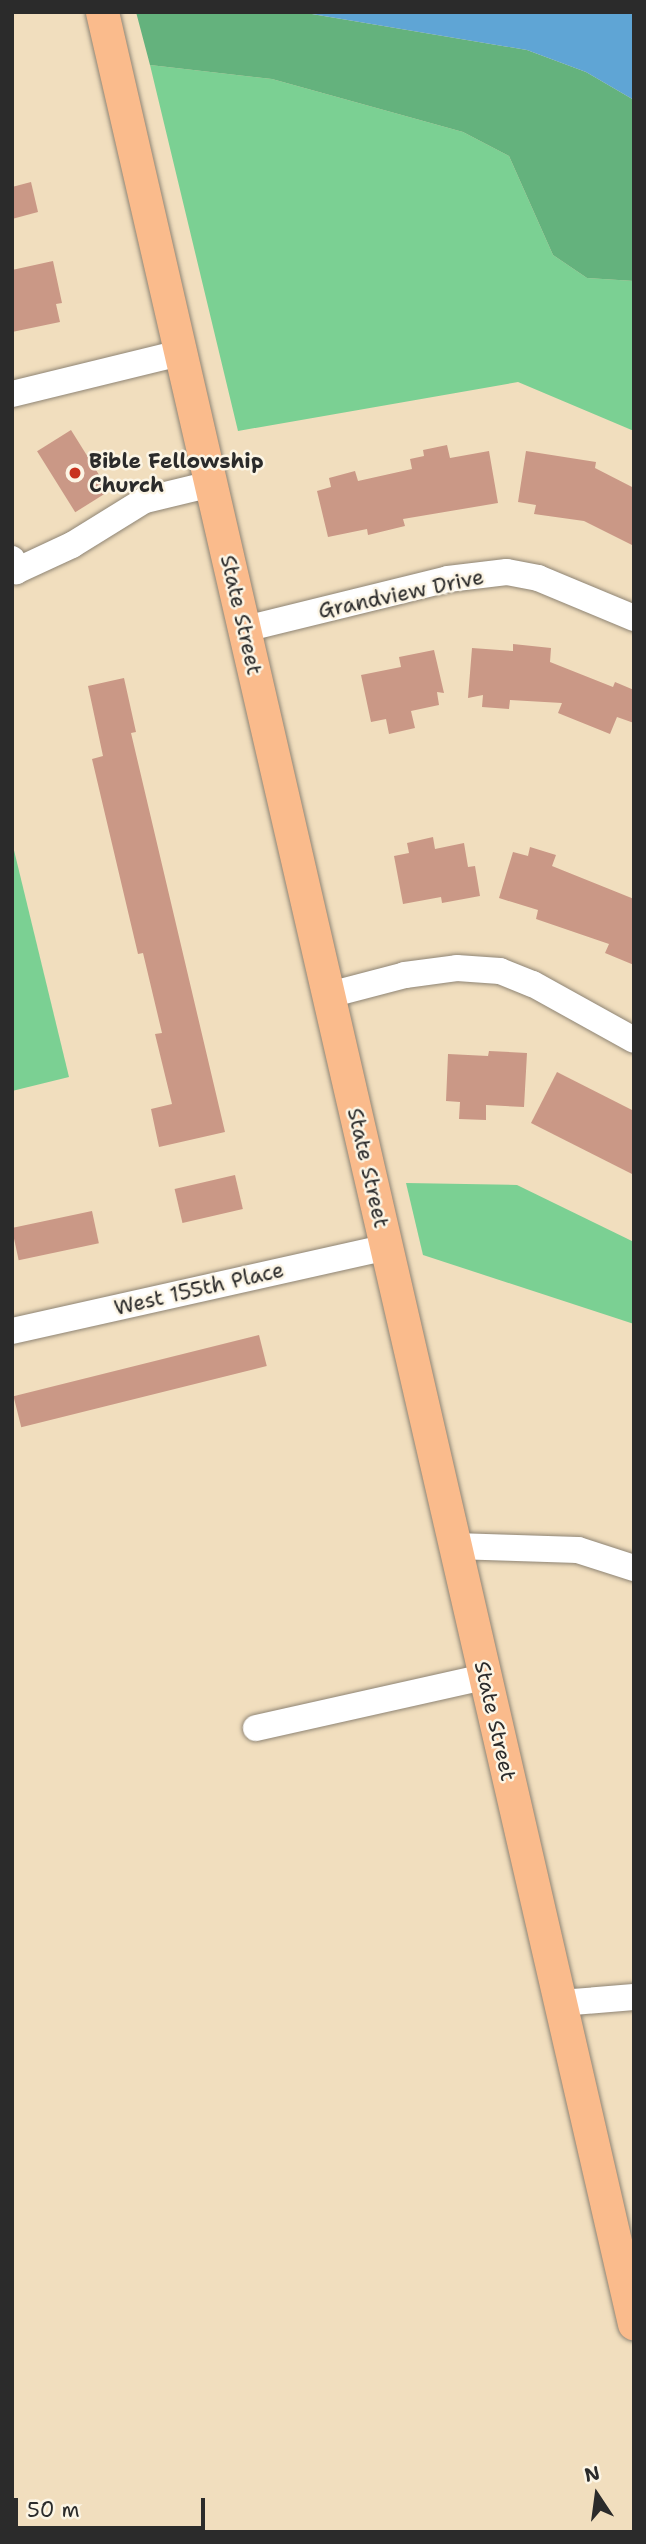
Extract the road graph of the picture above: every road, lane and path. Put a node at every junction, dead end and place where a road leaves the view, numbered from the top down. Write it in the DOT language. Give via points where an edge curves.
graph roads {
  1 [pos="102,12"];
  2 [pos="180,353"];
  3 [pos="12,394"];
  4 [pos="211,484"];
  5 [pos="12,559"];
  6 [pos="634,618"];
  7 [pos="245,629"];
  8 [pos="329,995"];
  9 [pos="634,1040"];
  10 [pos="387,1247"];
  11 [pos="12,1331"];
  12 [pos="455,1546"];
  13 [pos="634,1568"];
  14 [pos="485,1677"];
  15 [pos="256,1728"];
  16 [pos="634,1997"];
  17 [pos="560,2003"];
  18 [pos="634,2324"];
  1 -- 2 [label="main road, State Street"];
  2 -- 3 [label="street"];
  2 -- 4 [label="main road, State Street"];
  4 -- 5 [label="street" via="145,500 72,545 16,571"];
  4 -- 7 [label="main road, State Street"];
  6 -- 7 [label="street, Grandview Drive" via="538,578 507,572 448,579"];
  7 -- 8 [label="main road, State Street"];
  8 -- 9 [label="street" via="405,975 457,968 500,971 533,984"];
  8 -- 10 [label="main road, State Street"];
  10 -- 11 [label="street, West 155th Place"];
  10 -- 12 [label="main road, State Street"];
  12 -- 13 [label="street" via="578,1550"];
  12 -- 14 [label="main road, State Street"];
  14 -- 15 [label="street"];
  14 -- 17 [label="main road, State Street"];
  16 -- 17 [label="street"];
  17 -- 18 [label="main road, State Street"];
}
